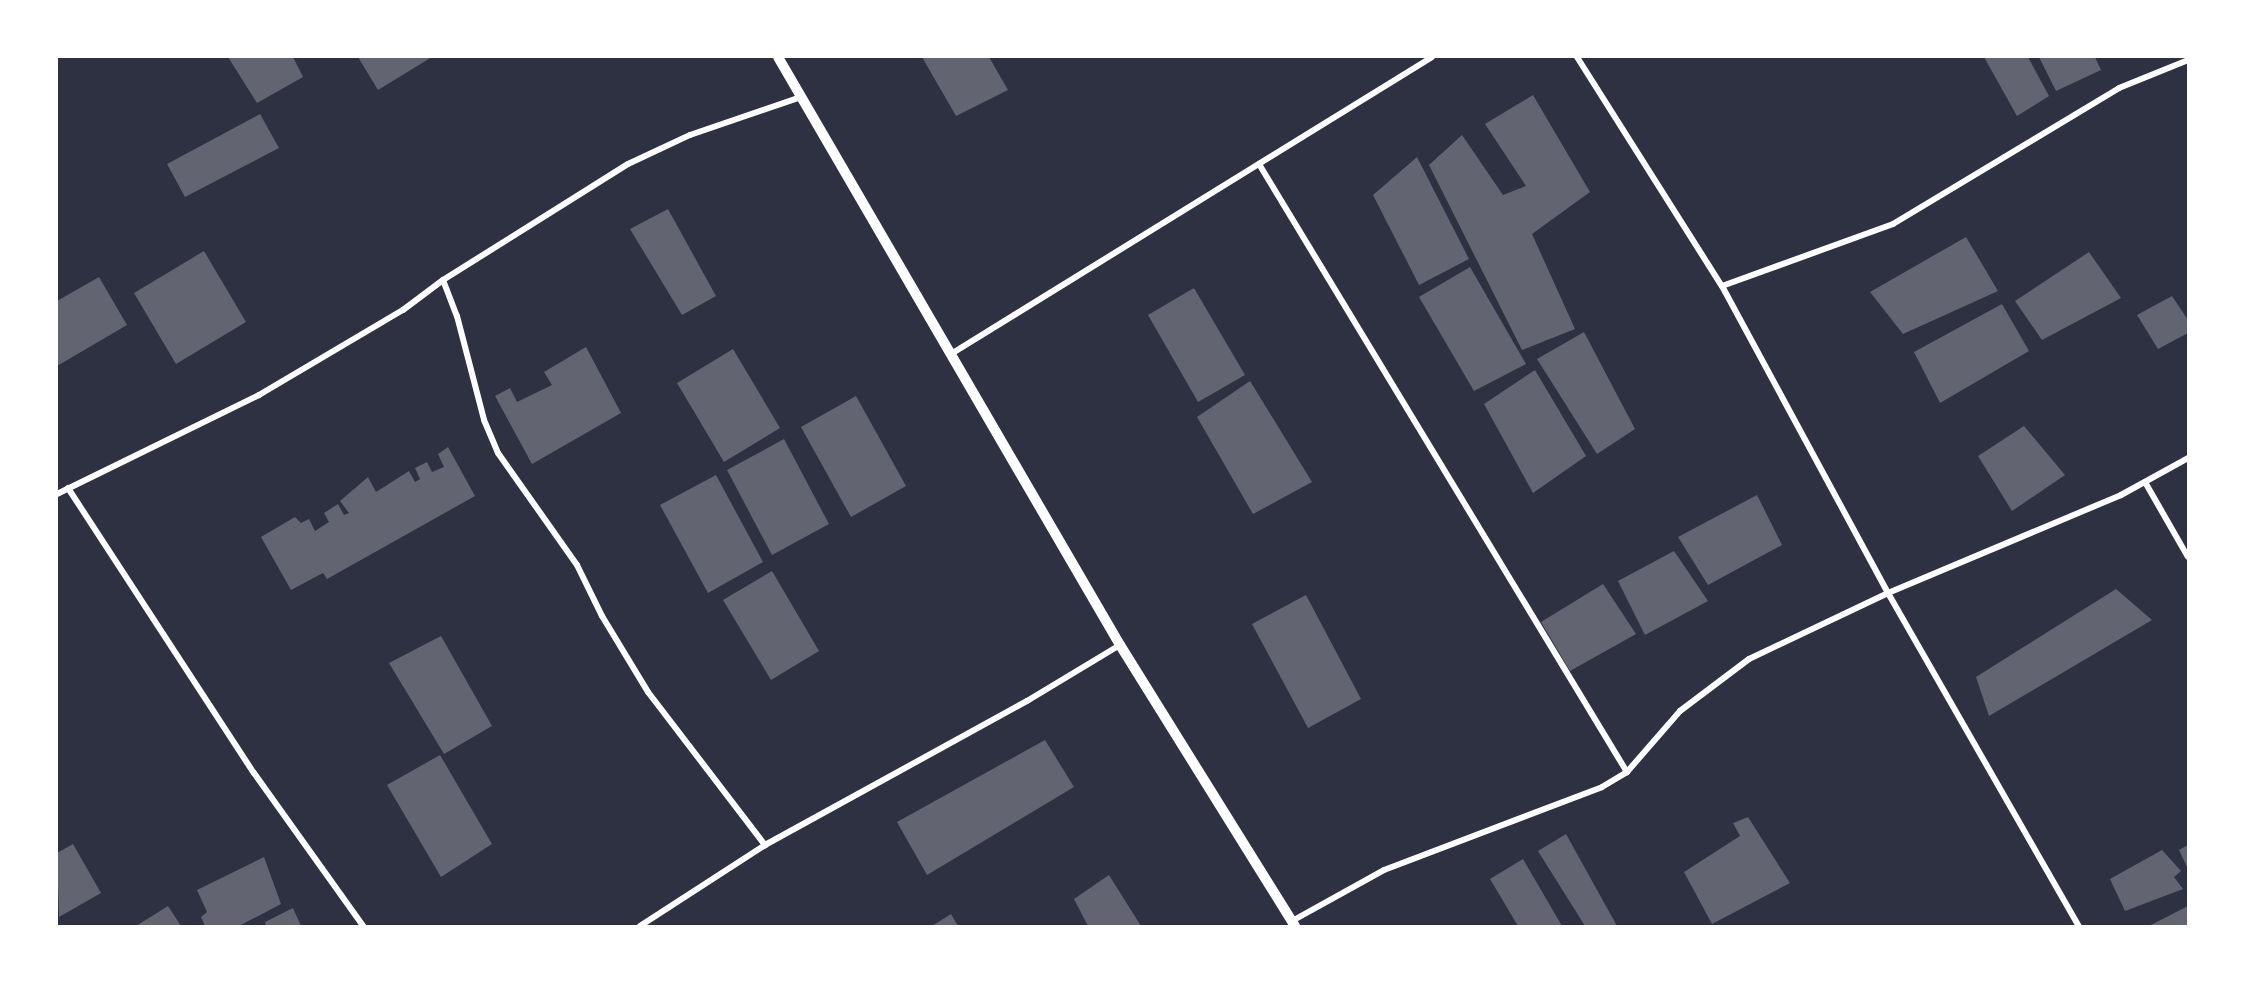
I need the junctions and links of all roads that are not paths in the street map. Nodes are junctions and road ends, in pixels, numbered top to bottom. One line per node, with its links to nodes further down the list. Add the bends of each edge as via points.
1 (778, 57): 5 (street)
2 (1432, 57): 6 (street)
3 (1578, 57): 8 (street)
4 (2188, 60): 8 (street, via 2120,88 1893,224)
5 (801, 97): 7 (street, via 690,135 628,164); 9 (street)
6 (1259, 164): 9 (street); 17 (street)
7 (443, 280): 12 (street, via 403,310 259,395); 18 (street, via 457,316 484,420 498,453 577,566 648,692)
8 (1722, 286): 15 (street)
9 (950, 354): 16 (street)
10 (2188, 458): 11 (street)
11 (2145, 482): 14 (street); 15 (street)
12 (68, 488): 13 (street); 20 (street, via 254,773)
13 (57, 494)
14 (2188, 557)
15 (1888, 593): 17 (street, via 1839,619 1795,635 1715,681 1680,711); 22 (street)
16 (1120, 645): 18 (street, via 1027,701); 19 (street)
17 (1627, 772): 19 (street, via 1602,787 1384,870)
18 (765, 845): 21 (street)
19 (1293, 923)
20 (363, 926)
21 (640, 926)
22 (2079, 926)

